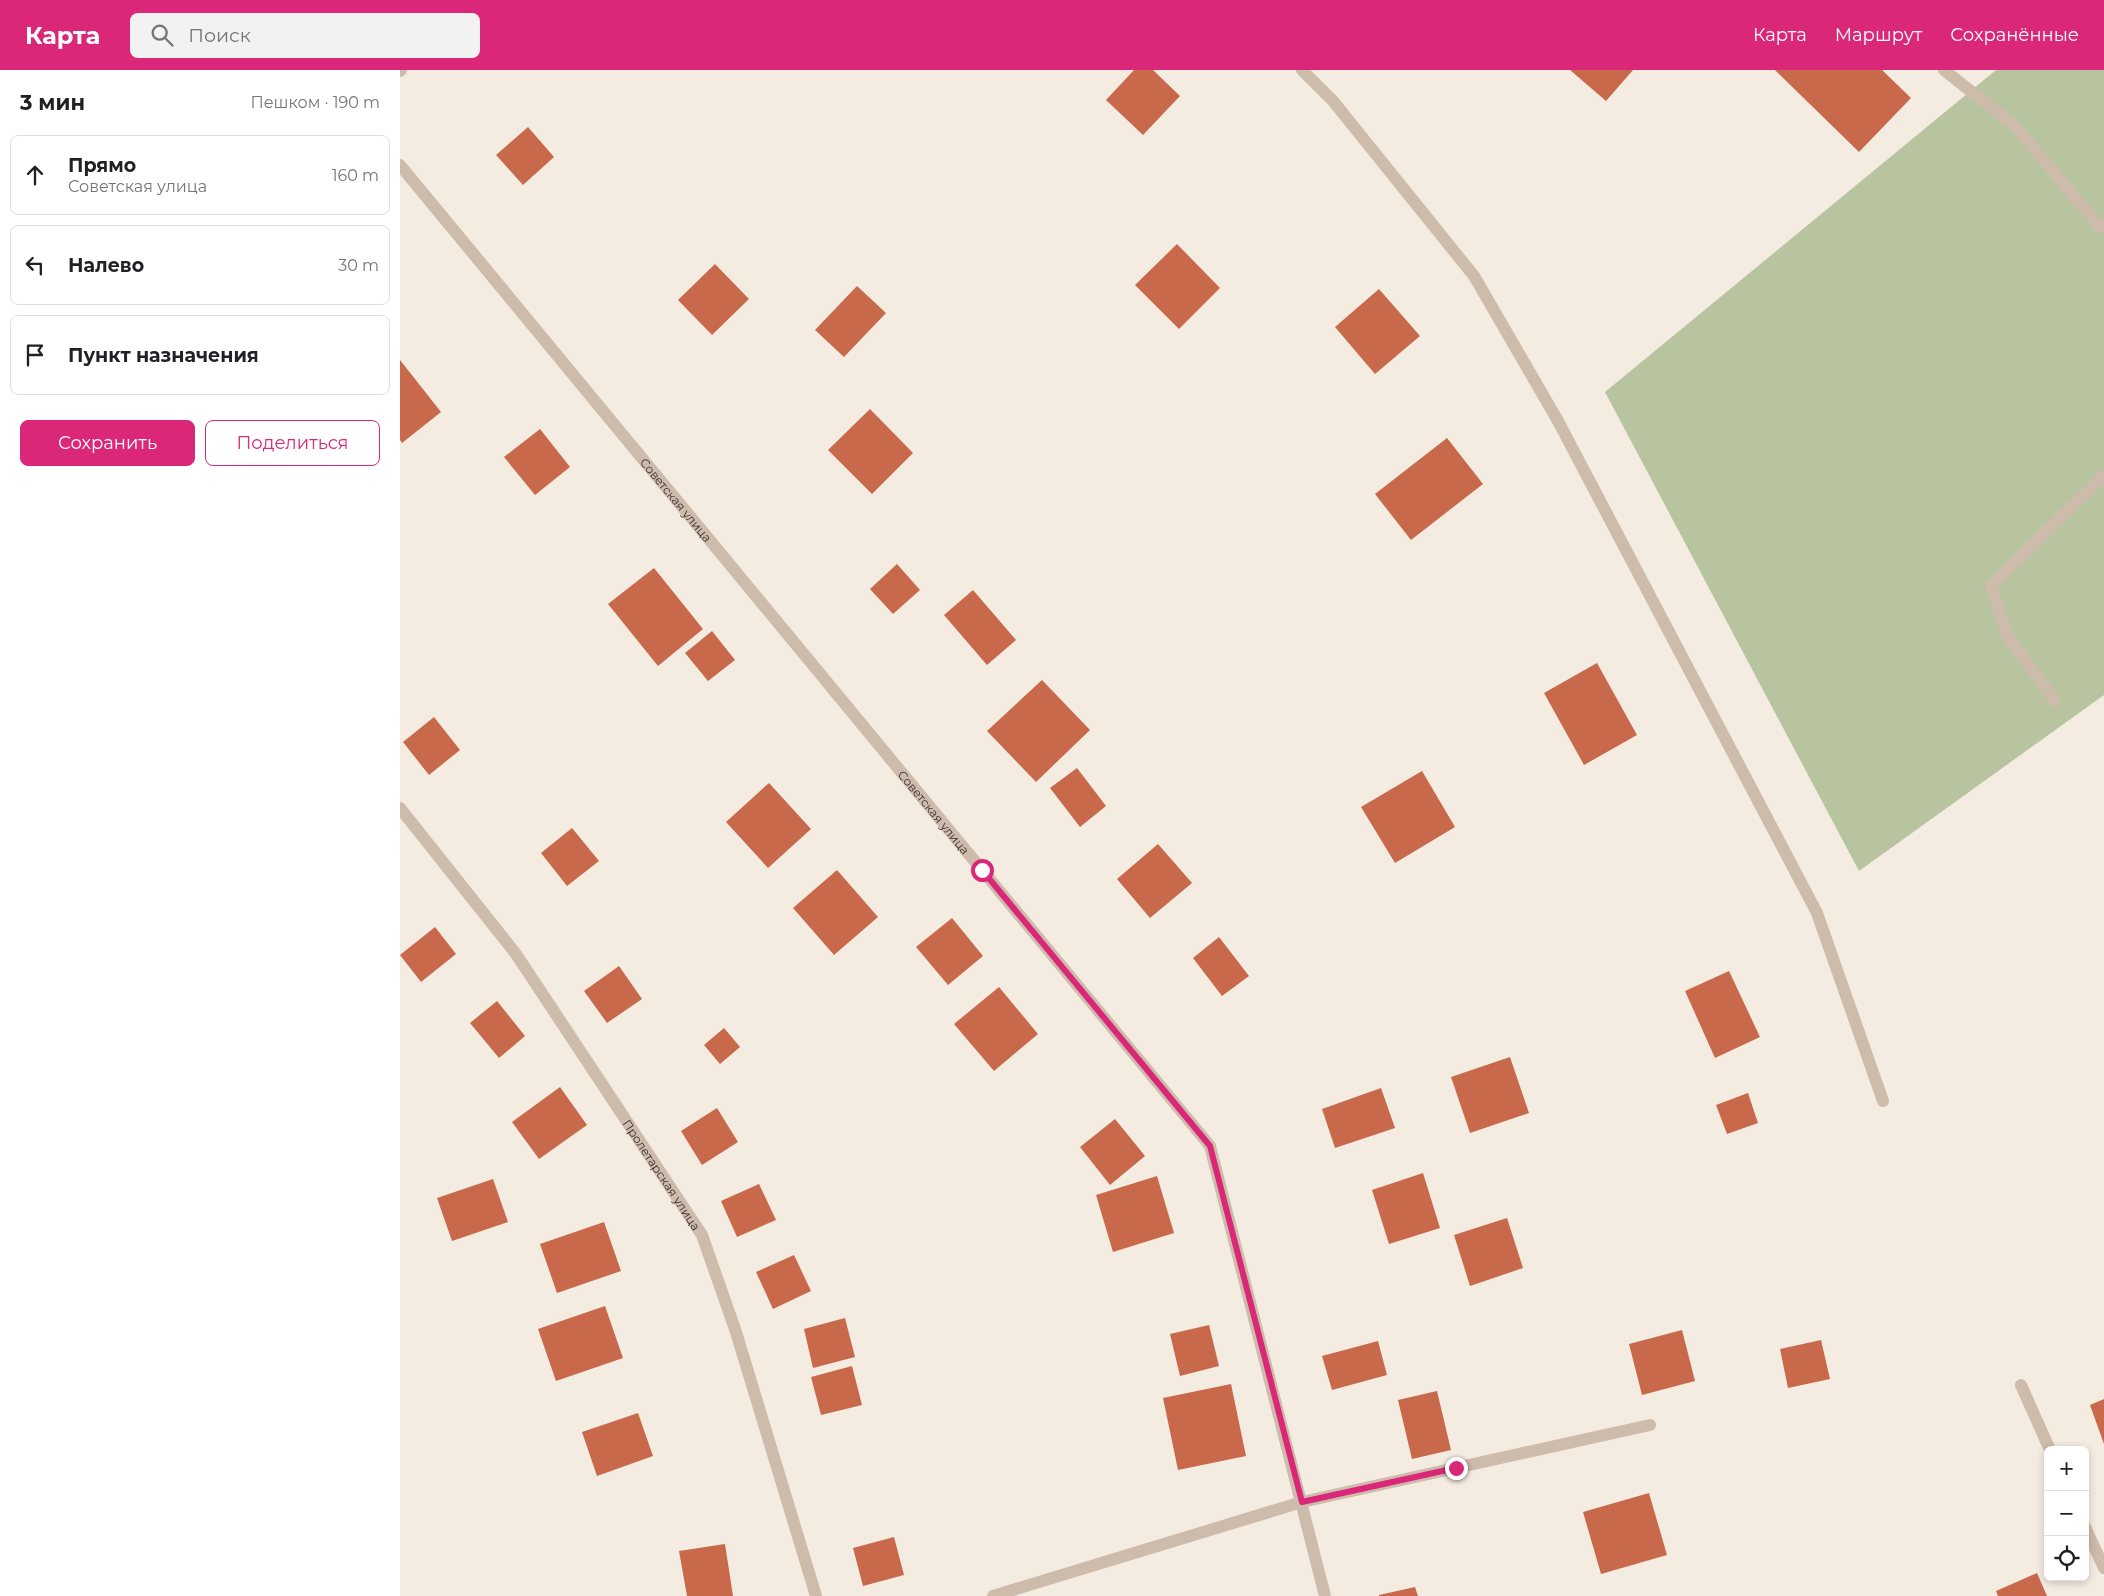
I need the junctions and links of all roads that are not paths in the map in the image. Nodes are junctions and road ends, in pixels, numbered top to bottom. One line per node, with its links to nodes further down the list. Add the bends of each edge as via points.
1 (1302, 70): 8 (street, via 1333,101 1474,276 1558,421 1817,913)
2 (1944, 70): 4 (street, via 2015,126 2100,227)
3 (400, 165): 12 (street, Советская улица, via 1210,1146)
4 (2104, 226)
5 (2104, 476): 6 (street, via 1991,586 2007,636)
6 (2055, 701)
7 (400, 808): 15 (street, Пролетарская улица, via 516,954 702,1236 736,1332)
8 (1883, 1101)
9 (2021, 1385): 11 (street)
10 (1650, 1425): 12 (street)
11 (2048, 1446)
12 (1302, 1502): 16 (street); 17 (street, Советская улица)
13 (2089, 1536): 14 (street)
14 (2104, 1568)
15 (816, 1596)
16 (994, 1596)
17 (1325, 1596)

